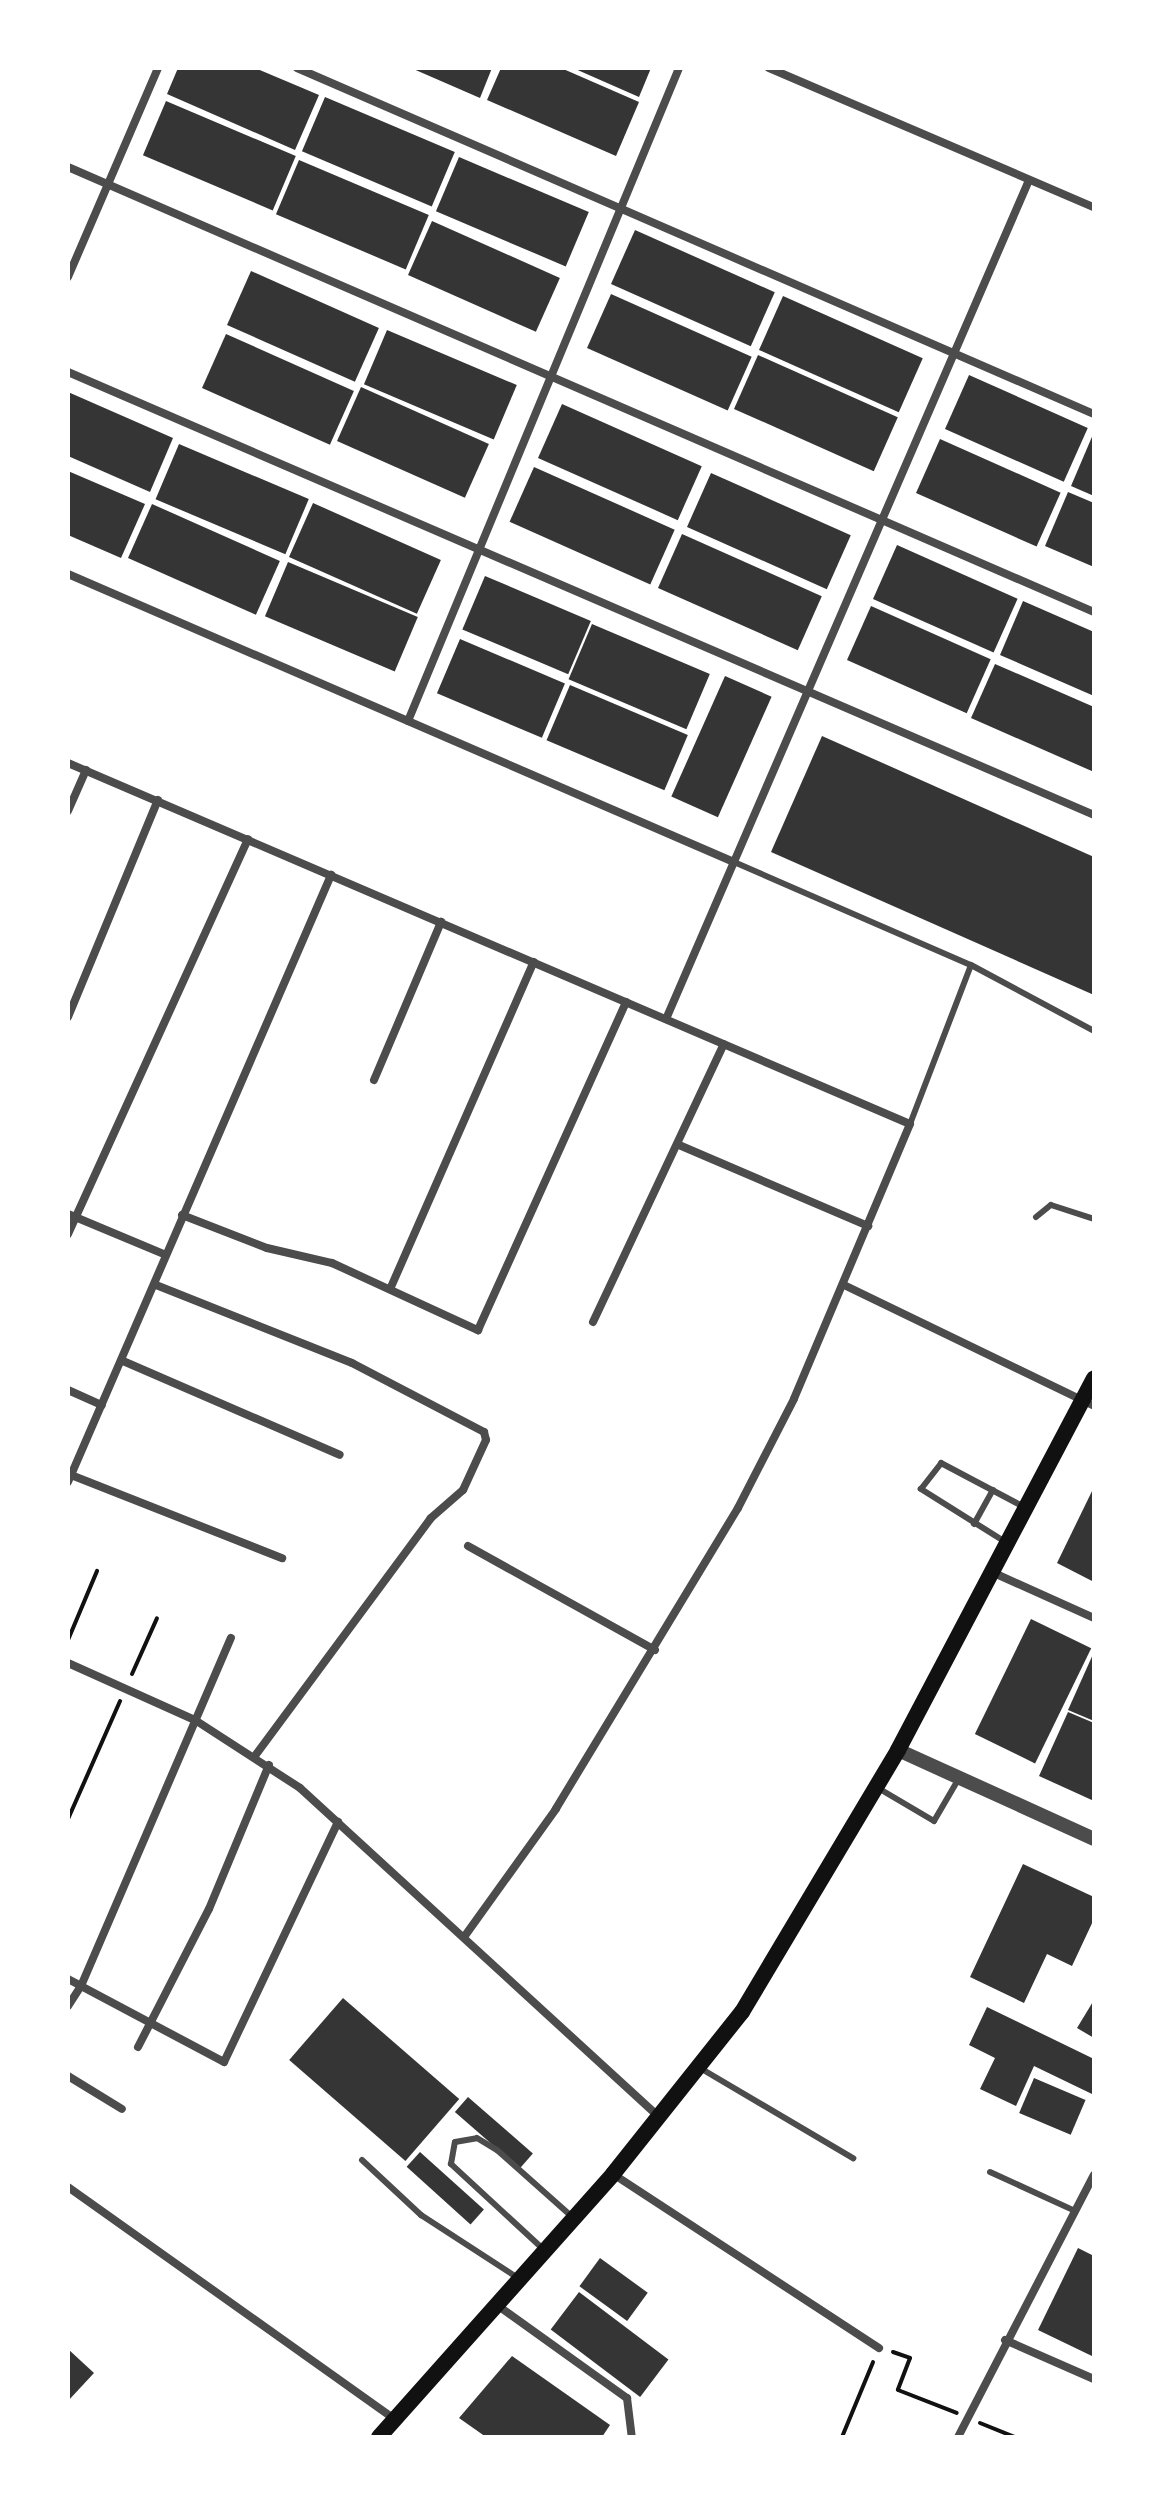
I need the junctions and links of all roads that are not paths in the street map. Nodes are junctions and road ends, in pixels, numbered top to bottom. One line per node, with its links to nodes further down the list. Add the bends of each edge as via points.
1 (158, 68): 7 (street)
2 (297, 68): 9 (street)
3 (679, 68): 9 (street)
4 (769, 68): 6 (street)
5 (68, 167): 7 (street)
6 (1029, 180): 8 (street); 11 (street)
7 (108, 184): 10 (street); 13 (street)
8 (1094, 207)
9 (620, 209): 11 (street); 13 (street)
10 (68, 277)
11 (954, 353): 14 (street); 15 (street)
12 (68, 372): 16 (street)
13 (551, 377): 15 (street); 16 (street)
14 (1094, 414)
15 (882, 520): 18 (street); 19 (street)
16 (479, 550): 19 (street); 20 (street)
17 (68, 574): 20 (street)
18 (1094, 612)
19 (808, 692): 25 (street); 27 (street)
20 (408, 721): 27 (street)
21 (68, 763): 22 (street)
22 (86, 770): 23 (street); 24 (street)
23 (158, 800): 26 (street); 33 (street)
24 (68, 811)
25 (1094, 815)
26 (248, 839): 28 (street); 41 (street)
27 (734, 862): 31 (lane); 34 (street)
28 (331, 875): 29 (street); 40 (street)
29 (441, 922): 30 (street); 37 (street)
30 (534, 962): 32 (street); 49 (street)
31 (971, 965): 35 (lane); 38 (lane)
32 (626, 1002): 34 (street); 49 (street, via 487,1321 467,1330)
33 (68, 1017)
34 (666, 1019): 36 (street)
35 (1094, 1031)
36 (724, 1044): 38 (street); 39 (street)
37 (374, 1080)
38 (910, 1124): 44 (street)
39 (679, 1145): 44 (street); 50 (street)
40 (182, 1215): 46 (street); 49 (street)
41 (72, 1216): 45 (street); 46 (street)
42 (1036, 1217): 43 (lane, via 1051,1205)
43 (1094, 1219)
44 (868, 1226): 48 (street)
45 (68, 1234)
46 (166, 1255): 47 (street)
47 (156, 1285): 51 (street); 71 (street, via 352,1363 484,1432 486,1440 463,1490 431,1518)
48 (844, 1285): 55 (street); 67 (street, via 738,1508)
49 (391, 1287)
50 (593, 1322)
51 (123, 1361): 54 (street); 56 (street)
52 (1094, 1378): 55 (main road)
53 (68, 1390): 54 (street)
54 (102, 1405): 57 (street)
55 (1090, 1406): 59 (main road)
56 (340, 1455)
57 (70, 1478): 63 (street)
58 (993, 1490): 59 (lane); 60 (lane); 60 (lane, via 941,1463 927,1477 921,1493)
59 (1028, 1508): 61 (main road)
60 (974, 1524): 61 (lane)
61 (1009, 1544): 64 (main road)
62 (468, 1546): 67 (street)
63 (282, 1558)
64 (994, 1573): 65 (street); 70 (main road)
65 (1094, 1618)
66 (231, 1638): 69 (street)
67 (655, 1650): 77 (street, via 556,1809)
68 (68, 1663): 69 (street)
69 (195, 1720): 71 (street); 79 (street)
70 (898, 1750): 73 (street); 74 (main road)
71 (255, 1756): 72 (street)
72 (269, 1765): 75 (street); 81 (street, via 209,1909)
73 (958, 1780): 74 (lane, via 934,1821); 76 (street)
74 (876, 1787): 83 (main road, via 742,2012)
75 (338, 1822): 77 (street); 81 (street, via 224,2062)
76 (1094, 1839)
77 (464, 1937): 86 (street)
78 (68, 1979): 79 (street)
79 (81, 1986): 80 (street); 81 (street)
80 (68, 2006)
81 (148, 2026): 82 (street)
82 (138, 2047)
83 (700, 2068): 86 (main road); 87 (lane)
84 (68, 2076): 85 (street)
85 (122, 2109)
86 (660, 2118): 90 (main road)
87 (853, 2158)
88 (362, 2160): 96 (lane, via 421,2215)
89 (990, 2172): 93 (lane)
90 (613, 2174): 94 (main road); 99 (street)
91 (1094, 2175): 93 (street)
92 (68, 2187): 101 (street)
93 (1075, 2211): 98 (street)
94 (574, 2218): 95 (main road); 95 (lane, via 497,2150 477,2138 455,2142 451,2164)
95 (545, 2251): 96 (main road)
96 (519, 2279): 97 (main road)
97 (497, 2305): 101 (main road); 103 (street, via 627,2398)
98 (1005, 2340): 100 (street); 104 (street)
99 (879, 2348)
100 (1094, 2379)
101 (394, 2419): 102 (main road)
102 (379, 2437)
103 (632, 2437)
104 (958, 2437)

